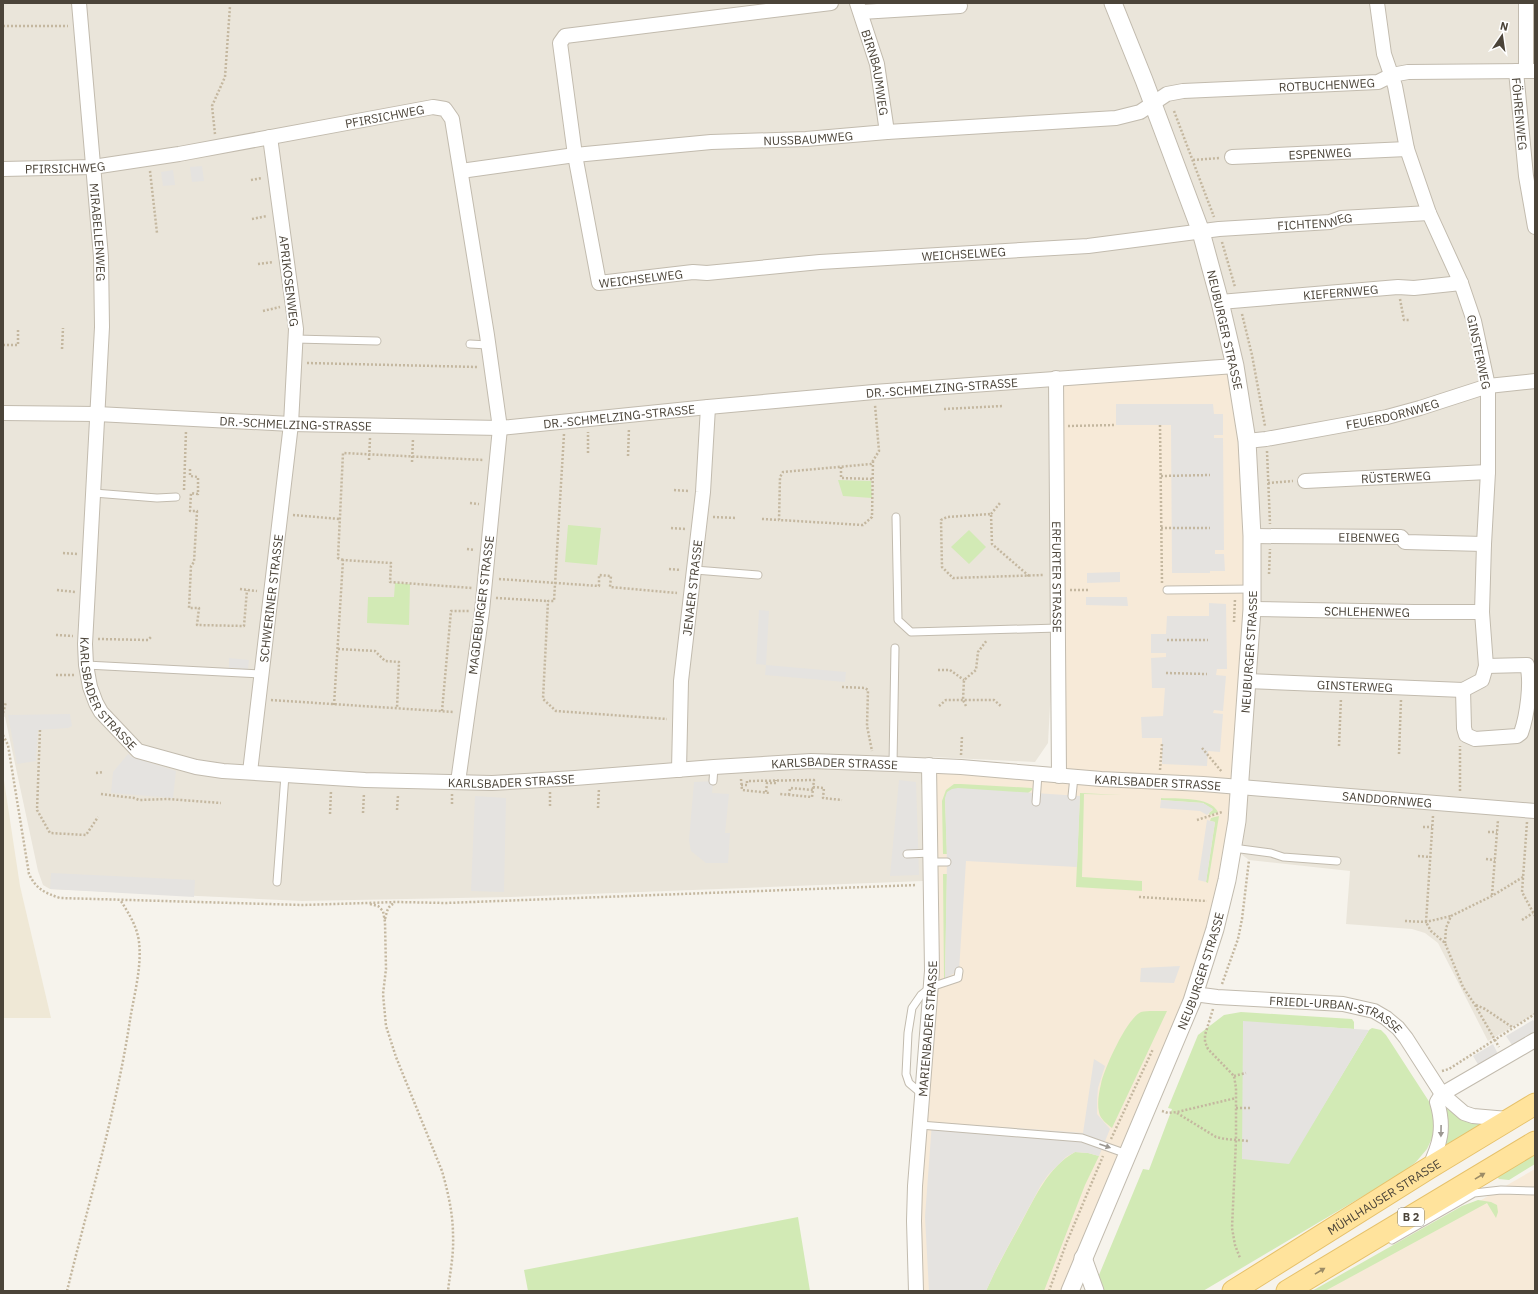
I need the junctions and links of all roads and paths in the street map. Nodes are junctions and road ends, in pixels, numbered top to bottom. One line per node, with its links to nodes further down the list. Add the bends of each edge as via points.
1 (79, 3): 10 (street, MIRABELLENWEG)
2 (831, 3): 18 (street, WEICHSELWEG, via 565,36 560,43)
3 (1113, 3): 13 (street, NEUBURGER STRASSE)
4 (1377, 3): 12 (street, GINSTERWEG, via 1384,54)
5 (1526, 3): 11 (street)
6 (230, 6): 16 (path, via 225,77 212,106)
7 (960, 6): 8 (street, BIRNBAUMWEG)
8 (859, 8): 14 (street, BIRNBAUMWEG, via 877,64)
9 (3, 26): 10 (path)
10 (81, 26): 22 (street, MIRABELLENWEG)
11 (1526, 71): 12 (street, ROTBUCHENWEG, via 1408,72); 26 (street, FÖHRENWEG, via 1526,176)
12 (1392, 75): 13 (street, ROTBUCHENWEG, via 1378,82 1183,92 1167,94); 17 (street, GINSTERWEG)
13 (1152, 102): 14 (street, NUSSBAUMWEG, via 1140,112 1116,118); 27 (street, NEUBURGER STRASSE)
14 (887, 132): 18 (street, NUSSBAUMWEG, via 806,139 711,142)
15 (270, 138): 16 (street, PFIRSICHWEG); 24 (street, PFIRSICHWEG, via 433,107 445,109 452,119); 35 (street, APRIKOSENWEG, via 296,329)
16 (217, 147): 20 (street, PFIRSICHWEG)
17 (1407, 149): 19 (street, ESPENWEG); 25 (street, GINSTERWEG)
18 (575, 156): 24 (street, NUSSBAUMWEG); 27 (street, WEICHSELWEG, via 599,283 693,272 707,273 820,262 1088,246)
19 (1232, 157): 21 (path)
20 (149, 158): 22 (street, PFIRSICHWEG); 28 (path)
21 (1193, 160)
22 (93, 167): 23 (street, PFIRSICHWEG); 52 (street, MIRABELLENWEG, via 101,257 102,327)
23 (3, 169)
24 (461, 171): 39 (street, PFIRSICHWEG)
25 (1429, 213): 27 (street, FICHTENWEG, via 1341,218 1330,222); 29 (street, GINSTERWEG)
26 (1535, 227)
27 (1201, 232): 31 (street, NEUBURGER STRASSE)
28 (156, 233)
29 (1461, 284): 30 (street, KIEFERNWEG); 46 (street, GINSTERWEG, via 1474,321)
30 (1398, 287): 31 (street, KIEFERNWEG); 32 (path, via 1404,320)
31 (1220, 302): 42 (street, NEUBURGER STRASSE)
32 (1409, 320)
33 (63, 328): 40 (path)
34 (18, 329): 38 (path, via 18,345)
35 (295, 339): 36 (lane); 41 (street, APRIKOSENWEG)
36 (377, 341)
37 (470, 344): 39 (lane)
38 (3, 345)
39 (488, 345): 43 (street, PFIRSICHWEG)
40 (62, 349)
41 (294, 363): 43 (path); 57 (street, APRIKOSENWEG)
42 (1235, 366): 44 (street, DR.-SCHMELZING-STRASSE); 64 (street, NEUBURGER STRASSE)
43 (491, 368): 63 (street, PFIRSICHWEG)
44 (1056, 378): 47 (street, DR.-SCHMELZING-STRASSE); 62 (street, ERFURTER STRASSE)
45 (1535, 380): 46 (street, FEUERDORNWEG)
46 (1488, 386): 64 (street, FEUERDORNWEG, via 1387,417); 75 (street, GINSTERWEG)
47 (874, 392): 49 (street, DR.-SCHMELZING-STRASSE); 70 (path, via 879,451)
48 (1003, 406): 50 (path)
49 (708, 407): 53 (street, DR.-SCHMELZING-STRASSE); 86 (street, JENAER STRASSE)
50 (944, 409)
51 (3, 413): 52 (street, DR.-SCHMELZING-STRASSE)
52 (98, 414): 54 (street, DR.-SCHMELZING-STRASSE); 81 (street, KARLSBADER STRASSE)
53 (629, 415): 55 (street, DR.-SCHMELZING-STRASSE); 67 (path)
54 (186, 418): 57 (street, DR.-SCHMELZING-STRASSE); 82 (path, via 184,493)
55 (588, 419): 56 (street, DR.-SCHMELZING-STRASSE); 65 (path)
56 (564, 422): 63 (street, DR.-SCHMELZING-STRASSE); 100 (path)
57 (291, 424): 60 (street, DR.-SCHMELZING-STRASSE); 84 (street, SCHWERINER STRASSE)
58 (1116, 425): 62 (path)
59 (1160, 425): 77 (path)
60 (371, 426): 61 (street, DR.-SCHMELZING-STRASSE); 66 (path)
61 (414, 427): 63 (street, DR.-SCHMELZING-STRASSE); 68 (path)
62 (1056, 427): 109 (street, ERFURTER STRASSE)
63 (500, 428): 71 (street, MAGDEBURGER STRASSE)
64 (1247, 442): 80 (street, NEUBURGER STRASSE)
65 (588, 453)
66 (369, 455): 68 (path); 69 (path); 89 (path, via 343,453)
67 (628, 456)
68 (412, 457): 71 (path); 72 (path)
69 (369, 460)
70 (873, 460): 73 (path, via 871,464); 78 (path)
71 (496, 461): 104 (street, MAGDEBURGER STRASSE)
72 (412, 462)
73 (841, 467): 78 (path, via 841,478); 91 (path, via 783,472 780,477)
74 (190, 469): 102 (path, via 190,476 198,477 198,494 191,493 190,511 197,511 189,608 199,608 197,625 244,626)
75 (1488, 472): 79 (street, RÜSTERWEG); 95 (street, GINSTERWEG)
76 (1210, 475): 77 (path)
77 (1161, 476): 92 (path)
78 (873, 479): 91 (path, via 872,517 863,525)
79 (1305, 480): 80 (path)
80 (1250, 484): 94 (street, NEUBURGER STRASSE)
81 (94, 493): 82 (lane); 112 (street, KARLSBADER STRASSE)
82 (176, 497)
83 (1000, 502): 85 (path)
84 (281, 514): 89 (path); 122 (street, SCHWERINER STRASSE)
85 (991, 514): 85 (path, via 992,544 1029,576 953,578 942,567 941,520 946,517)
86 (700, 516): 88 (path); 97 (street, JENAER STRASSE)
87 (896, 517): 109 (lane, via 898,620 911,632)
88 (737, 518)
89 (340, 519): 96 (path, via 338,558)
90 (762, 519): 91 (path)
91 (779, 520)
92 (1161, 528): 93 (path); 98 (path)
93 (1210, 528)
94 (1252, 536): 95 (street, EIBENWEG, via 1401,537 1405,542); 101 (street, NEUBURGER STRASSE)
95 (1484, 544): 108 (street, GINSTERWEG)
96 (343, 560): 104 (path, via 391,563 390,582); 117 (path)
97 (695, 570): 99 (lane); 105 (street, JENAER STRASSE)
98 (1161, 570)
99 (758, 576)
100 (555, 582): 104 (path); 105 (path, via 599,586 599,575 610,576 610,587); 106 (path, via 554,601)
101 (1244, 589): 103 (lane); 107 (street, NEUBURGER STRASSE); 110 (path, NEUBURGER STRASSE)
102 (247, 590)
103 (1167, 590)
104 (484, 594): 106 (path); 139 (path, via 451,610); 141 (street, MAGDEBURGER STRASSE)
105 (692, 595): 142 (street, JENAER STRASSE, via 681,681)
106 (548, 601): 142 (path, via 543,699 556,710)
107 (1252, 609): 108 (street, SCHLEHENWEG); 126 (street, NEUBURGER STRASSE)
108 (1482, 612): 118 (street, GINSTERWEG)
109 (1058, 628): 161 (street, ERFURTER STRASSE)
110 (1234, 628)
111 (151, 637): 112 (path, via 148,640)
112 (85, 638): 119 (street, KARLSBADER STRASSE)
113 (987, 640): 125 (path, via 978,652 976,670)
114 (1166, 640): 115 (path)
115 (1208, 640)
116 (895, 648): 151 (lane)
117 (338, 649): 134 (path); 138 (path, via 375,651 385,661 399,662)
118 (1486, 666): 130 (street, GINSTERWEG, via 1482,680); 145 (street, via 1527,665 1530,675 1525,724 1522,733 1517,736 1475,739)
119 (87, 670): 122 (lane); 124 (path); 156 (street, KARLSBADER STRASSE, via 90,687 101,712 138,751 196,767)
120 (938, 670): 125 (path, via 950,670)
121 (1166, 673): 123 (path)
122 (262, 674): 131 (street, SCHWERINER STRASSE)
123 (1207, 674)
124 (56, 675)
125 (964, 680): 132 (path)
126 (1247, 681): 127 (street, GINSTERWEG); 169 (street, NEUBURGER STRASSE)
127 (1341, 685): 129 (street, GINSTERWEG); 147 (path)
128 (842, 688): 150 (path, via 868,690 867,726)
129 (1401, 688): 130 (street, GINSTERWEG); 149 (path)
130 (1463, 690): 145 (street)
131 (259, 699): 134 (path); 156 (street, SCHWERINER STRASSE)
132 (963, 700): 135 (path, via 946,700); 136 (path); 137 (path, via 994,700)
133 (6, 702): 140 (path)
134 (334, 705): 138 (path)
135 (939, 706)
136 (966, 706)
137 (1002, 707)
138 (397, 708): 139 (path)
139 (442, 711): 141 (path)
140 (3, 713)
141 (468, 713): 167 (street, MAGDEBURGER STRASSE)
142 (680, 720): 154 (street, JENAER STRASSE)
143 (40, 730): 189 (path, via 37,810 50,833 86,835)
144 (3, 735): 210 (path, via 8,745 29,874 33,882 43,891 60,898)
145 (1466, 735): 181 (path, via 1460,739)
146 (1162, 744): 168 (path)
147 (1339, 746)
148 (1202, 748): 169 (path)
149 (1399, 754)
150 (874, 763): 151 (street, KARLSBADER STRASSE); 153 (street, KARLSBADER STRASSE, via 811,761)
151 (893, 764): 152 (street, KARLSBADER STRASSE)
152 (929, 765): 158 (street, KARLSBADER STRASSE); 198 (street, MARIENBADER STRASSE)
153 (714, 766): 154 (street, KARLSBADER STRASSE); 166 (lane)
154 (679, 770): 160 (street, KARLSBADER STRASSE)
155 (103, 772): 157 (path)
156 (250, 772): 159 (street, KARLSBADER STRASSE)
157 (96, 773)
158 (1038, 774): 161 (street, KARLSBADER STRASSE); 178 (lane)
159 (285, 775): 163 (street, KARLSBADER STRASSE); 205 (lane)
160 (599, 776): 167 (street, KARLSBADER STRASSE, via 517,782); 182 (path)
161 (1059, 776): 162 (street, KARLSBADER STRASSE)
162 (1074, 777): 168 (street, KARLSBADER STRASSE); 176 (lane)
163 (332, 778): 164 (street, KARLSBADER STRASSE); 187 (path)
164 (364, 780): 167 (street, KARLSBADER STRASSE); 186 (path)
165 (776, 780): 170 (path, via 814,780); 171 (path, via 776,783 767,783); 171 (path, via 747,781 747,784 742,784 742,790)
166 (713, 781)
167 (458, 782)
168 (1159, 782): 169 (street, KARLSBADER STRASSE)
169 (1230, 783): 180 (street, SANDDORNWEG); 185 (path); 195 (street, NEUBURGER STRASSE)
170 (813, 789): 175 (path, via 790,788); 175 (path, via 812,797); 177 (path, via 824,788 823,798)
171 (766, 792): 172 (path)
172 (770, 793)
173 (101, 794): 179 (path, via 139,800 168,799)
174 (780, 794): 175 (path)
175 (789, 795)
176 (1072, 796)
177 (842, 800)
178 (1036, 802)
179 (221, 803)
180 (1434, 803): 181 (street, SANDDORNWEG); 192 (path)
181 (1460, 805): 183 (street, SANDDORNWEG)
182 (598, 808)
183 (1498, 808): 184 (street, SANDDORNWEG); 194 (path)
184 (1531, 810): 204 (path)
185 (1223, 812): 188 (path); 190 (path)
186 (363, 813)
187 (330, 814)
188 (1222, 816)
189 (98, 817)
190 (1197, 820)
191 (1423, 827): 192 (path)
192 (1432, 827): 199 (path)
193 (1488, 832): 194 (path)
194 (1497, 832): 201 (path)
195 (1233, 848): 202 (lane, via 1283,857); 224 (street, NEUBURGER STRASSE, via 1215,929)
196 (907, 854): 198 (lane)
197 (1418, 856): 199 (path)
198 (931, 857): 203 (lane); 206 (street, MARIENBADER STRASSE)
199 (1430, 857): 220 (path)
200 (1486, 859): 201 (path)
201 (1495, 860): 208 (path)
202 (1337, 861)
203 (947, 862)
204 (1523, 877): 208 (path); 215 (path, via 1522,892)
205 (277, 882)
206 (931, 884): 212 (path, via 446,903); 223 (street, MARIENBADER STRASSE)
207 (1209, 896): 211 (path, NEUBURGER STRASSE)
208 (1492, 896): 216 (path)
209 (1139, 897): 211 (path)
210 (120, 900): 213 (path, via 303,906); 256 (path, via 137,931 139,965 123,1063)
211 (1208, 901): 214 (path, NEUBURGER STRASSE)
212 (396, 902): 213 (path); 219 (path, via 387,910)
213 (368, 903): 219 (path, via 378,906 383,911)
214 (1206, 908)
215 (1534, 914): 217 (path)
216 (1451, 916): 220 (path); 221 (path, via 1446,928)
217 (1522, 920)
218 (1405, 921): 220 (path)
219 (385, 922): 257 (path, via 386,969 383,994 386,1026 446,1187 453,1236)
220 (1426, 922): 221 (path, via 1430,931)
221 (1445, 943): 226 (path, via 1463,987)
222 (959, 971): 223 (lane, via 958,978)
223 (931, 987): 243 (street, MARIENBADER STRASSE)
224 (1194, 994): 225 (street, FRIEDL-URBAN-STRASSE); 248 (street, NEUBURGER STRASSE)
225 (1217, 997): 234 (path, via 1205,1034 1205,1042 1208,1049); 235 (street, FRIEDL-URBAN-STRASSE, via 1343,1004 1374,1011 1386,1018 1406,1038)
226 (1475, 1005): 228 (path); 229 (path)
227 (1535, 1014): 228 (path)
228 (1512, 1027): 229 (path)
229 (1494, 1039): 232 (path)
230 (1535, 1040): 235 (street)
231 (1154, 1049): 247 (path)
232 (1449, 1068)
233 (1246, 1073): 234 (path)
234 (1234, 1076): 236 (path)
235 (1442, 1094): 242 (street, FRIEDL-URBAN-STRASSE, via 1464,1113); 249 (street, one-way to 249, via 1437,1102 1442,1129)
236 (1236, 1098): 238 (path); 240 (path)
237 (1535, 1104): 242 (main road, MÜHLHAUSER STRASSE / B 2)
238 (1236, 1108): 239 (path); 244 (path)
239 (1251, 1108)
240 (1177, 1112): 241 (path); 244 (path, via 1216,1137)
241 (1168, 1113)
242 (1508, 1119): 249 (main road, MÜHLHAUSER STRASSE / B 2)
243 (920, 1125): 247 (lane, one-way to 247, via 1082,1138); 258 (street, MARIENBADER STRASSE, via 914,1221)
244 (1236, 1140): 245 (path); 255 (path, via 1232,1228)
245 (1249, 1140)
246 (1535, 1142): 253 (main road, B 2, one-way to 246)
247 (1107, 1146): 248 (lane); 259 (path)
248 (1127, 1154): 254 (street, NEUBURGER STRASSE)
249 (1429, 1168): 262 (main road, MÜHLHAUSER STRASSE / B 2)
250 (1535, 1191): 251 (lane, via 1501,1190 1474,1193)
251 (1386, 1244)
252 (1372, 1249): 253 (lane)
253 (1350, 1253): 263 (main road, B 2, one-way to 253)
254 (1083, 1258): 260 (street, NEUBURGER STRASSE); 261 (street)
255 (1240, 1258)
256 (67, 1291)
257 (448, 1291)
258 (916, 1291)
259 (1049, 1291)
260 (1070, 1291)
261 (1095, 1291)
262 (1233, 1291)
263 (1287, 1291)

